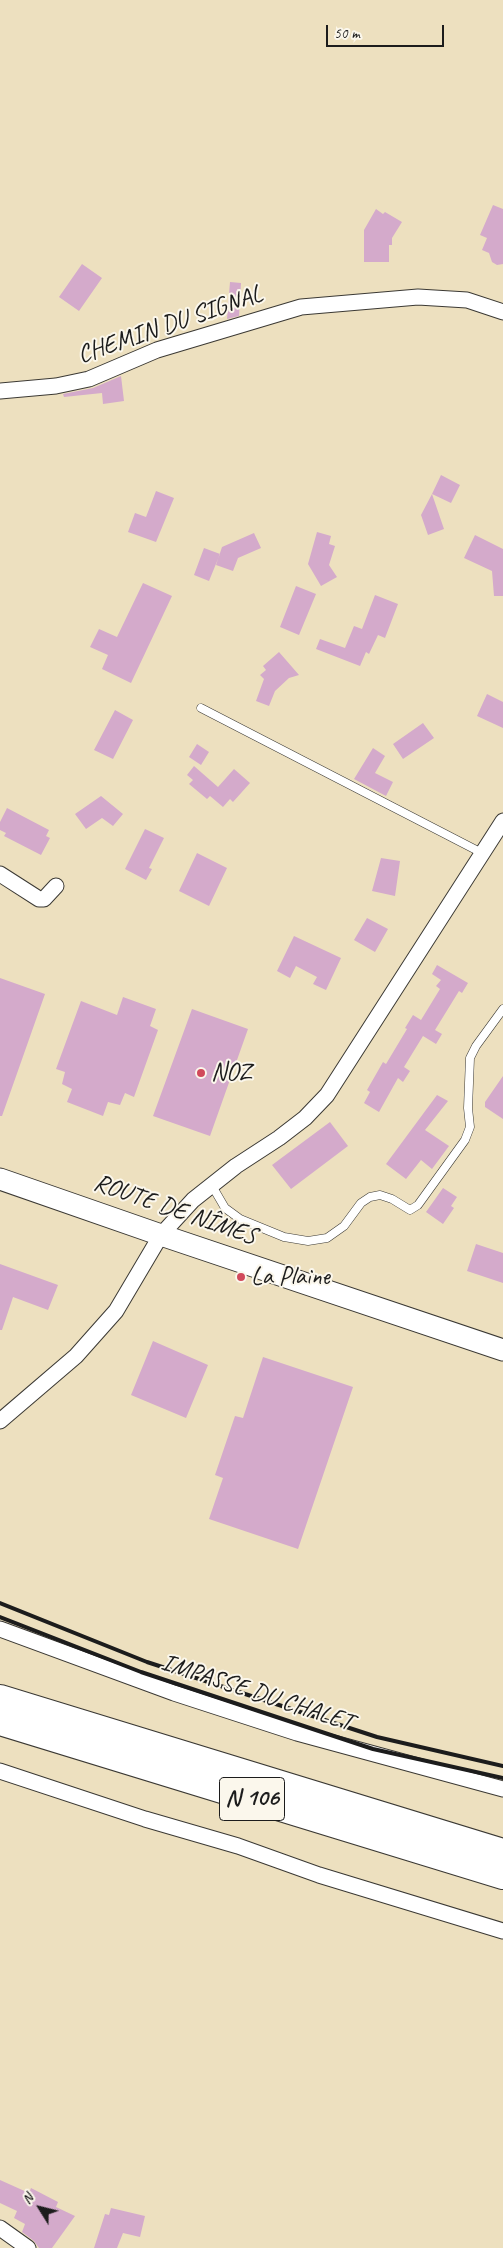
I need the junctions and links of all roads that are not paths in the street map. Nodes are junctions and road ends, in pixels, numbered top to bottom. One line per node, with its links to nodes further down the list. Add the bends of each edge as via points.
1 (503, 312): 2 (street, CHEMIN DU SIGNAL, via 467,300 418,297 300,307 157,350 89,379 56,386)
2 (0, 391)
3 (201, 708): 5 (lane)
4 (503, 821): 5 (street)
5 (482, 853): 10 (street, via 327,1095 279,1138)
6 (0, 874): 7 (street, via 39,899 44,899)
7 (56, 886)
8 (503, 1009): 10 (lane, via 470,1058 470,1127 466,1140 418,1205 410,1210 380,1195 370,1197 339,1230 327,1238 308,1241 284,1237 240,1219 225,1208)
9 (0, 1179): 11 (main road, ROUTE DE NÎMES)
10 (211, 1184): 11 (street)
11 (161, 1235): 12 (main road, ROUTE DE NÎMES); 13 (street, via 116,1311 76,1356)
12 (503, 1350)
13 (0, 1422)
14 (0, 1629): 18 (street, IMPASSE DU CHALET, via 174,1693 297,1733)
15 (0, 1698): 19 (highway, N 106)
16 (0, 1722): 20 (highway, N 106)
17 (0, 1770): 21 (street, via 319,1875)
18 (503, 1789)
19 (503, 1852)
20 (503, 1876)
21 (503, 1931)
22 (0, 2228): 23 (street)
23 (28, 2248)

